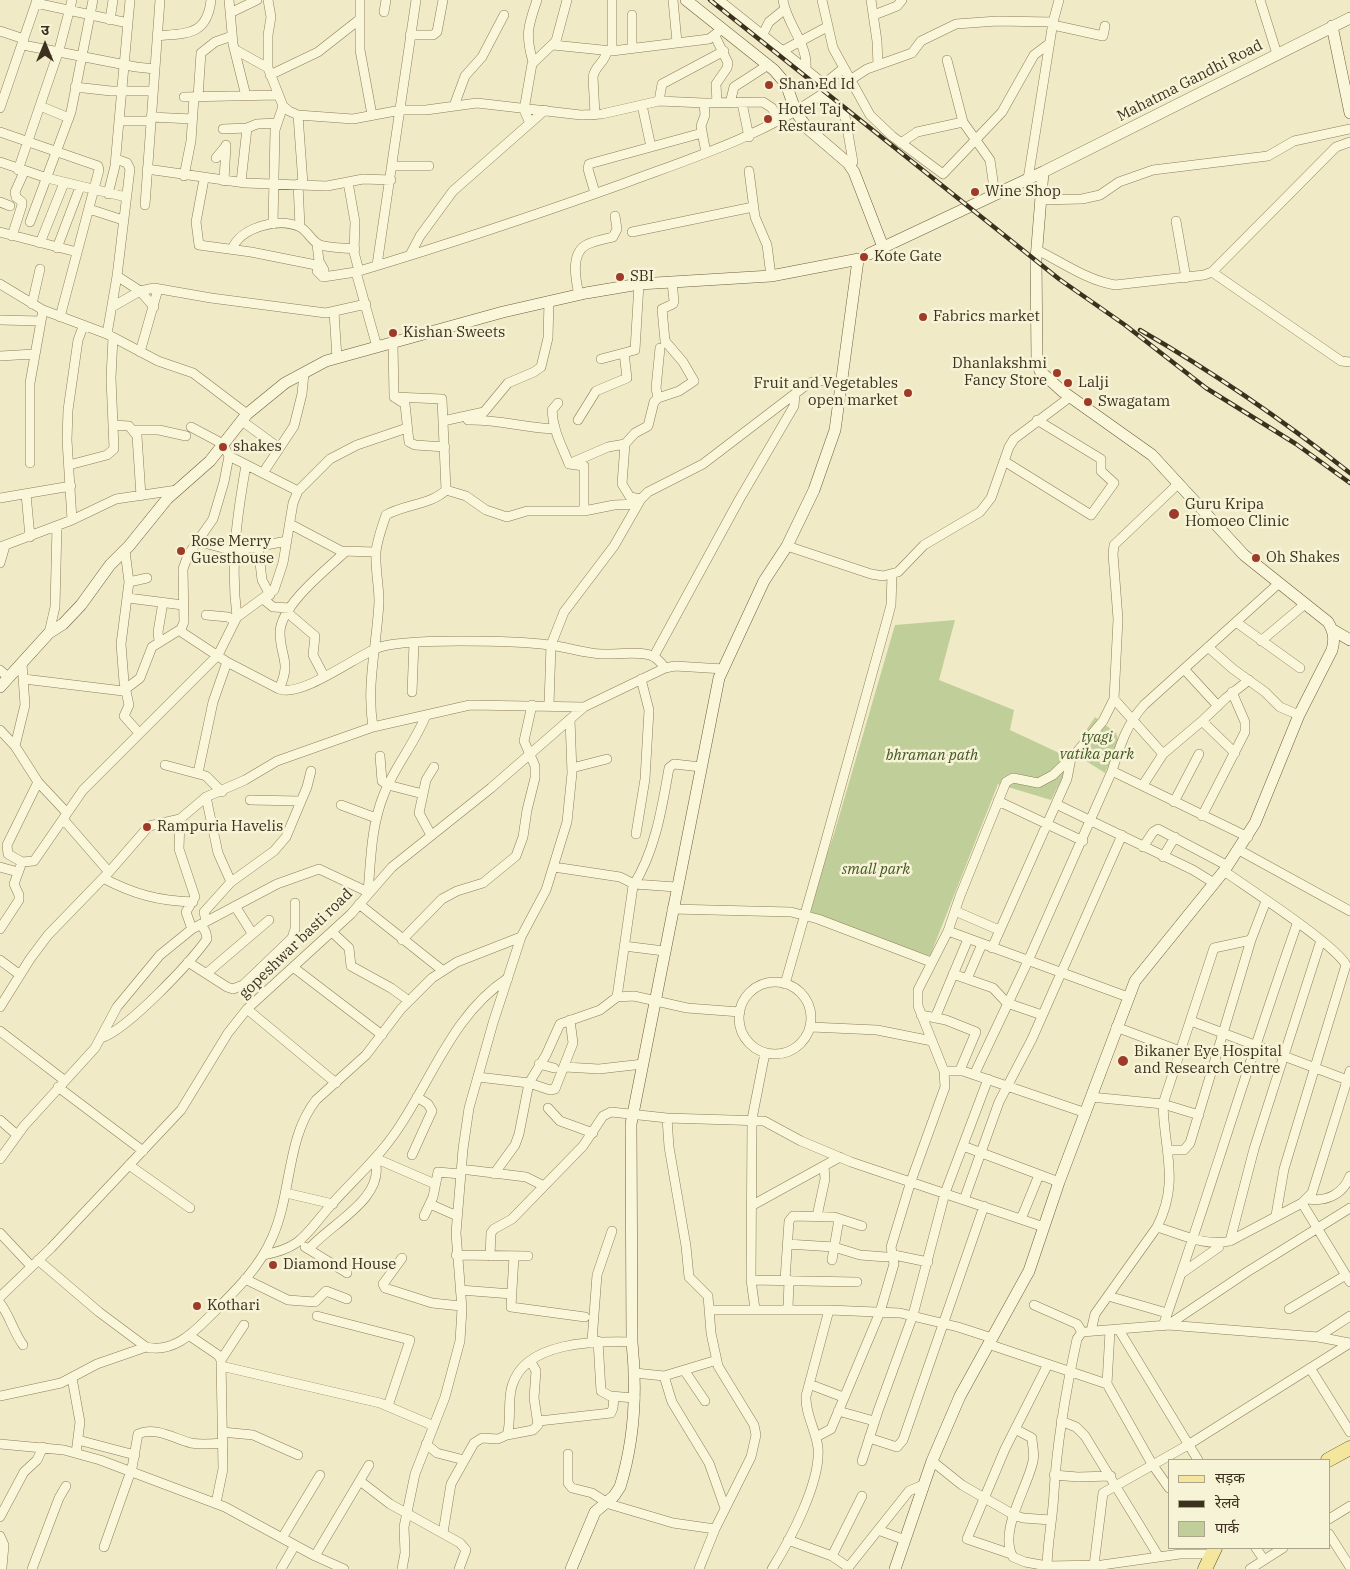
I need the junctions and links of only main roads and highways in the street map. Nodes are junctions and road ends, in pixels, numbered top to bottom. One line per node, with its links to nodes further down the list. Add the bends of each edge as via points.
1 (1350, 1448): 2 (main road)
2 (1330, 1459)
3 (1213, 1550): 4 (main road)
4 (1205, 1569)

